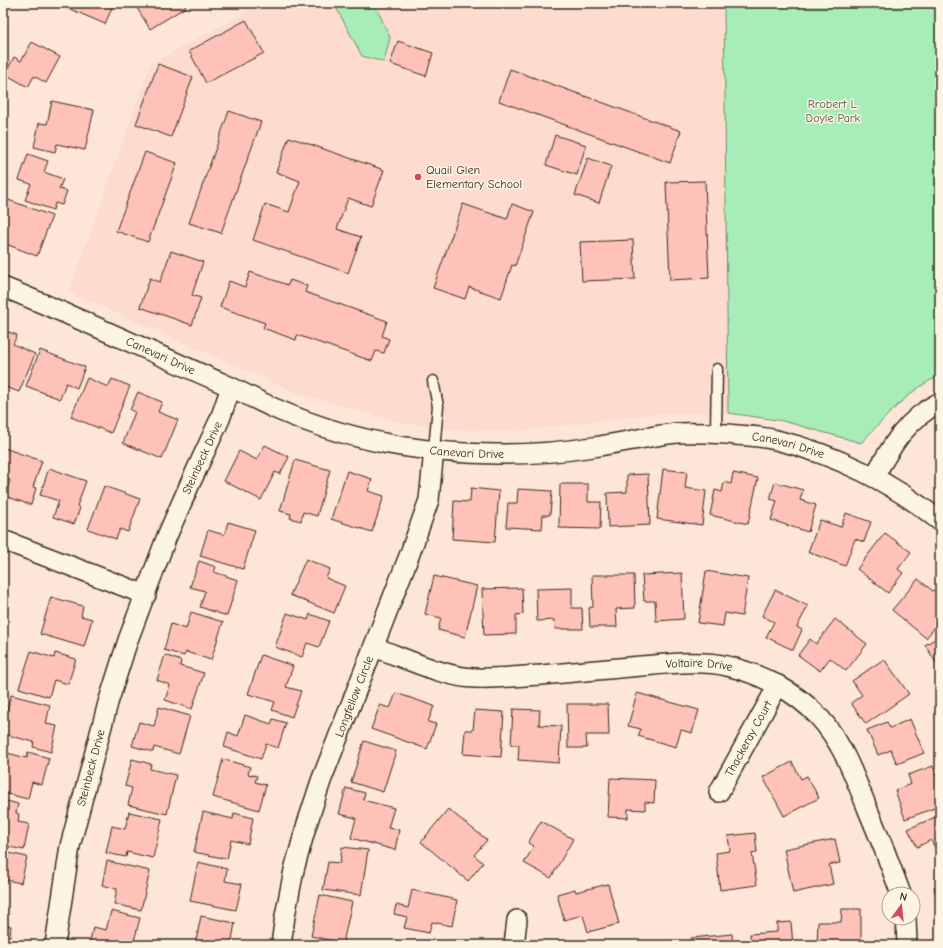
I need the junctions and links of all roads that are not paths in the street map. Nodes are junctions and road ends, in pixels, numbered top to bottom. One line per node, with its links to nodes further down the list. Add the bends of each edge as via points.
1 (3, 288): 4 (street, Canevari Drive)
2 (717, 369): 6 (lane)
3 (433, 381): 7 (lane, via 438,406)
4 (231, 387): 7 (street, Canevari Drive, via 277,410 336,430 400,446); 11 (street, Steinbeck Drive, via 220,419 167,536)
5 (940, 402): 8 (street, via 911,422 898,437)
6 (716, 433): 7 (street, Canevari Drive, via 679,433 552,452 505,454); 8 (street, Canevari Drive, via 774,440 807,448)
7 (434, 450): 12 (street, Longfellow Circle, via 429,500)
8 (874, 477): 9 (street, Canevari Drive)
9 (940, 521)
10 (3, 540): 11 (street)
11 (146, 595): 18 (street, Steinbeck Drive, via 128,640 96,745 70,846)
12 (374, 647): 13 (street, Voltaire Drive, via 445,673 473,678 695,664 726,666 755,674); 19 (street, Longfellow Circle, via 321,781 306,827 294,870)
13 (778, 685): 14 (street, Thackeray Court); 15 (street, Voltaire Drive, via 819,717 835,738 849,762)
14 (719, 792)
15 (898, 886)
16 (517, 920): 20 (street)
17 (906, 926): 21 (street)
18 (55, 945)
19 (281, 945)
20 (514, 945)
21 (907, 945)

